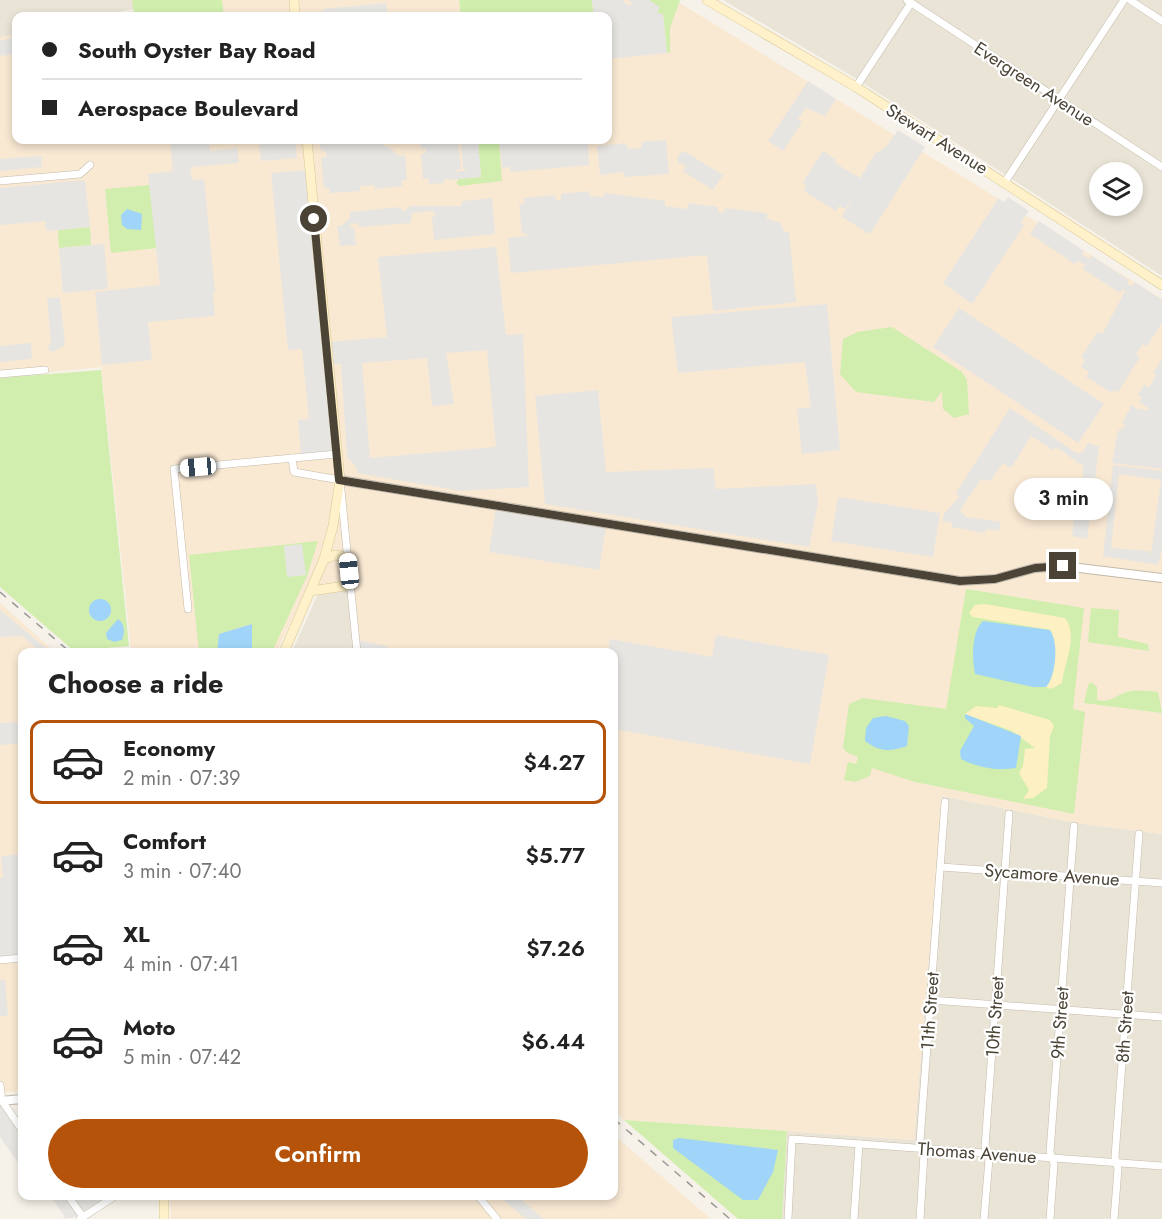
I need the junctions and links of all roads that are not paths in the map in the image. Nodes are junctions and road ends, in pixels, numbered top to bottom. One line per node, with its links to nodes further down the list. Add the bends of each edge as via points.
1 (707, 0): 6 (main road, Stewart Avenue)
2 (1124, 0): 7 (street)
3 (1130, 0): 5 (street)
4 (909, 1): 6 (street); 7 (street, Evergreen Avenue)
5 (1162, 21)
6 (856, 87): 12 (main road, Stewart Avenue)
7 (1059, 100): 10 (street, Evergreen Avenue); 12 (street)
8 (307, 144): 16 (main road)
9 (90, 165): 11 (street, via 80,174)
10 (1162, 167)
11 (0, 181)
12 (1005, 182): 13 (main road, Stewart Avenue)
13 (1162, 285)
14 (45, 370): 15 (street)
15 (0, 374)
16 (337, 454): 17 (street); 18 (main road)
17 (292, 459): 18 (street, via 294,472); 24 (street, via 174,469)
18 (339, 480): 19 (street); 20 (main road); 21 (street, via 960,581 995,579 1035,568 1063,566)
19 (348, 557): 20 (main road, via 335,555); 22 (street)
20 (324, 559): 23 (main road)
21 (1162, 578)
22 (351, 585): 23 (main road); 26 (street)
23 (311, 591): 25 (main road)
24 (188, 609)
25 (286, 648)
26 (357, 648)
27 (945, 802): 31 (street, 11th Street)
28 (1009, 814): 32 (street, 10th Street)
29 (1074, 826): 33 (street, 9th Street)
30 (1139, 834): 34 (street, 8th Street)
31 (941, 867): 32 (street, Sycamore Avenue); 38 (street, 11th Street)
32 (1005, 872): 33 (street, Sycamore Avenue); 39 (street, 10th Street)
33 (1070, 876): 34 (street, Sycamore Avenue); 40 (street, 9th Street)
34 (1135, 881): 35 (street, Sycamore Avenue); 41 (street, 8th Street)
35 (1162, 883)
36 (18, 958): 37 (street)
37 (0, 960)
38 (931, 1000): 39 (street); 48 (street, 11th Street, via 920,1141)
39 (995, 1005): 40 (street); 49 (street, 10th Street)
40 (1061, 1009): 41 (street); 50 (street, 9th Street)
41 (1126, 1014): 42 (street); 51 (street, 8th Street)
42 (1162, 1017)
43 (0, 1085): 45 (street)
44 (18, 1099): 45 (street)
45 (1, 1101): 46 (street)
46 (18, 1124)
47 (859, 1144): 48 (street, Thomas Avenue); 60 (street, Thomas Avenue, via 792,1139); 61 (street)
48 (923, 1149): 49 (street, Thomas Avenue); 62 (street, 11th Street)
49 (987, 1154): 50 (street, Thomas Avenue); 63 (street, 10th Street)
50 (1052, 1158): 51 (street, Thomas Avenue); 64 (street, 9th Street)
51 (1117, 1163): 52 (street, Thomas Avenue); 65 (street, 8th Street)
52 (1162, 1166)
53 (71, 1200): 57 (street)
54 (109, 1200): 57 (street)
55 (164, 1200): 58 (main road)
56 (481, 1200): 59 (street)
57 (82, 1218)
58 (164, 1219)
59 (497, 1219)
60 (788, 1219)
61 (854, 1219)
62 (920, 1219)
63 (984, 1219)
64 (1050, 1219)
65 (1114, 1219)

